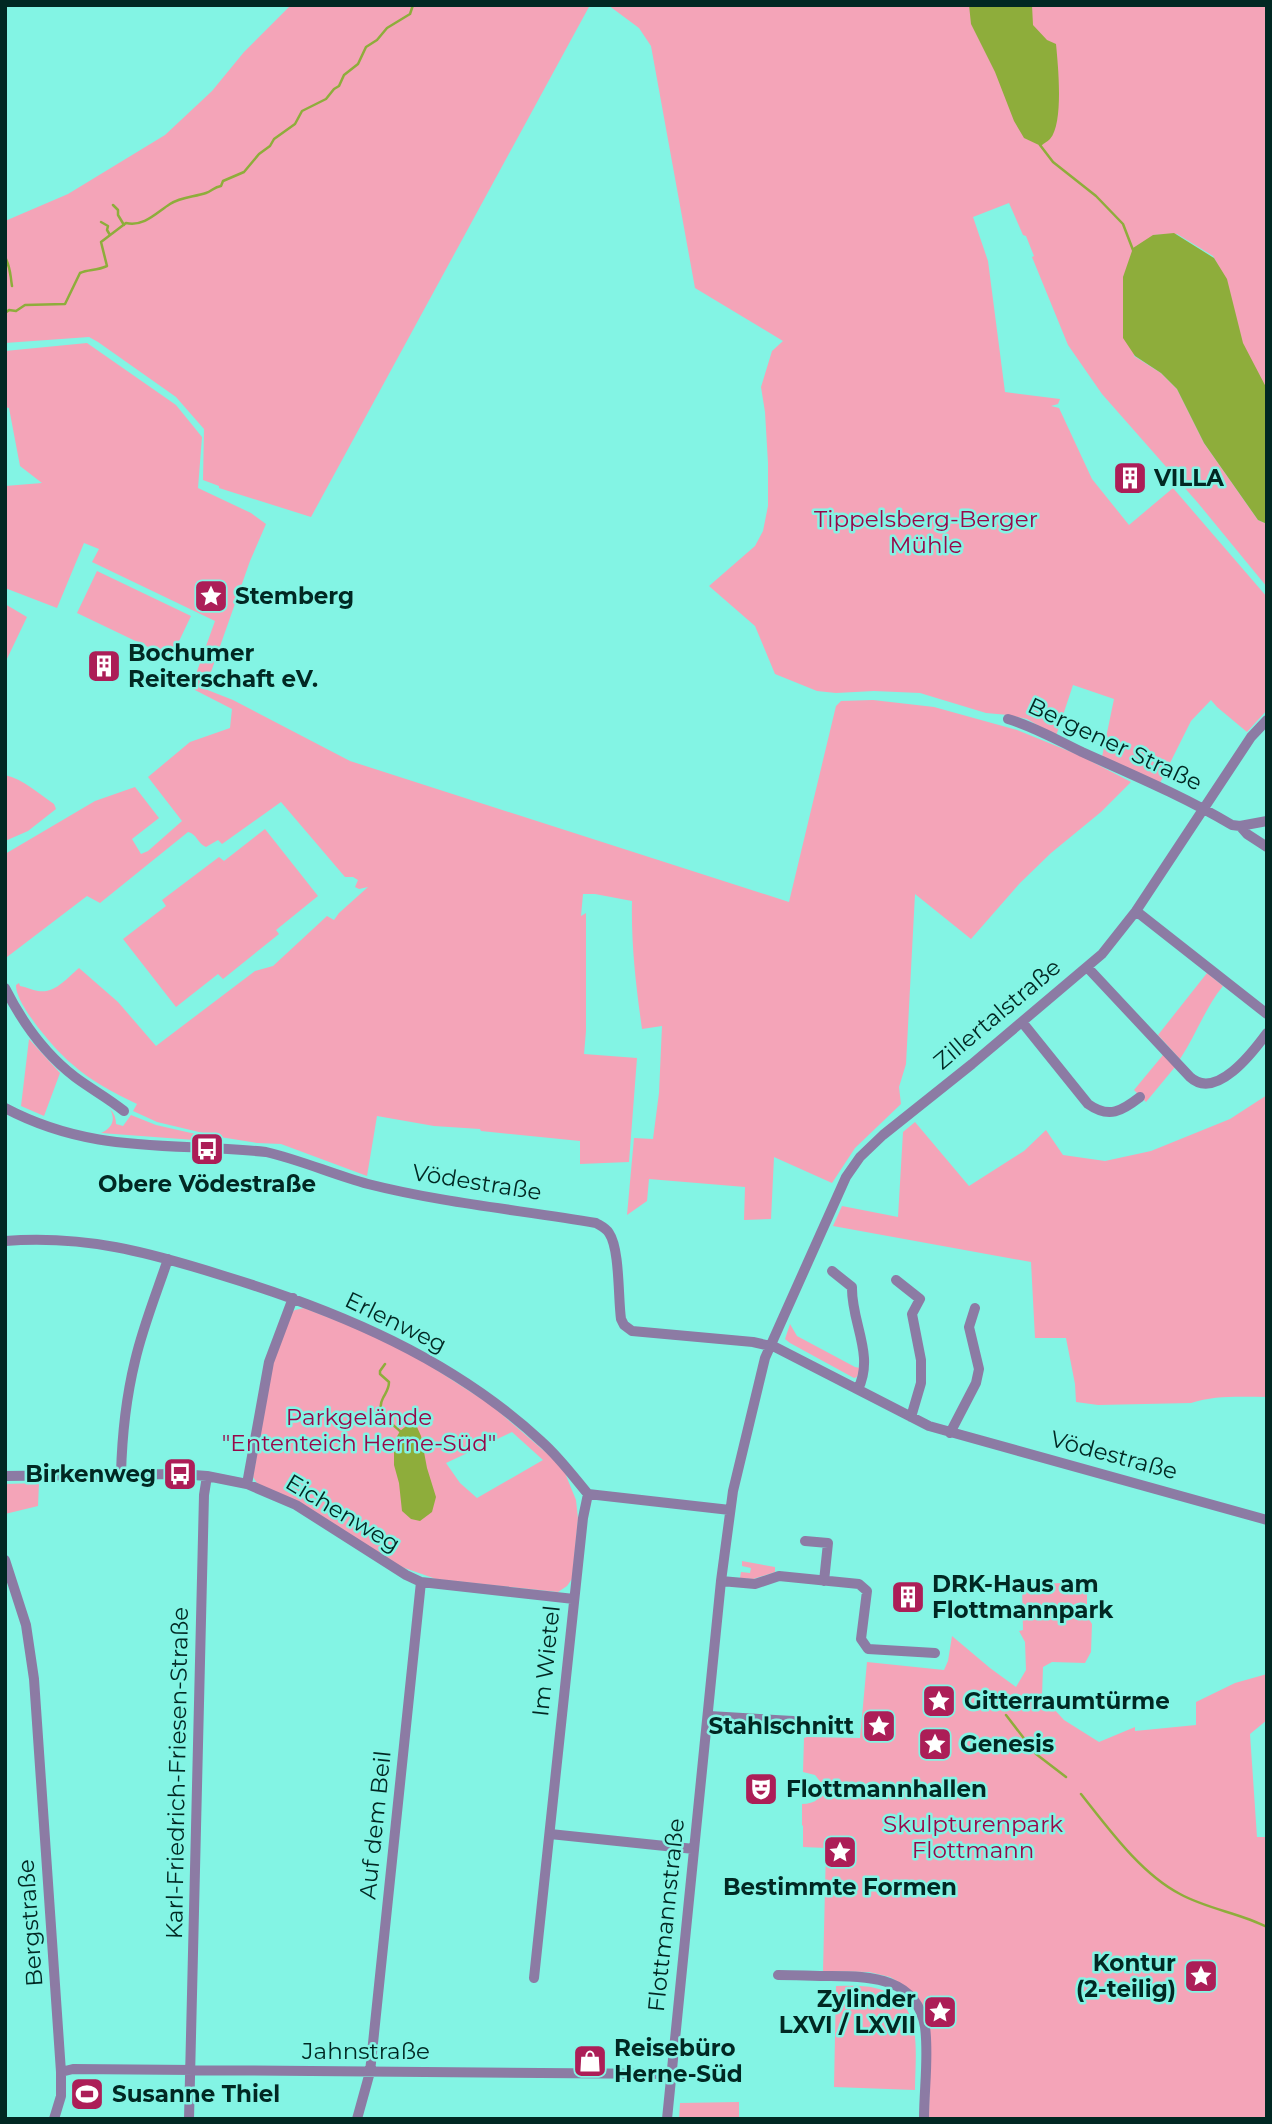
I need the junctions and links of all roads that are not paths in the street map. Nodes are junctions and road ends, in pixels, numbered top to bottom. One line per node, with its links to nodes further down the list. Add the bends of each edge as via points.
1 (1008, 719): 3 (street, Bergener Straße, via 1032,726)
2 (1267, 720): 3 (street, Zillertalstraße)
3 (1204, 808): 5 (street, Bergener Straße); 7 (street, Zillertalstraße)
4 (1267, 821): 5 (street)
5 (1240, 826): 6 (street, Bergener Straße)
6 (1267, 847)
7 (1136, 911): 8 (street, Zillertalstraße); 10 (street)
8 (1087, 967): 11 (street, Zillertalstraße); 12 (street, via 1199,1084 1225,1076 1249,1058)
9 (5, 988): 15 (street, via 27,1027 57,1062)
10 (1267, 1014)
11 (1022, 1022): 13 (street, via 1095,1109 1118,1111); 22 (street, Zillertalstraße, via 903,1118 853,1167)
12 (1267, 1033)
13 (1140, 1097)
14 (5, 1108): 22 (street, Vödestraße, via 89,1139 266,1152 410,1194 596,1223 608,1231 614,1244 621,1315 628,1329)
15 (124, 1111)
16 (5, 1241): 17 (street, Erlenweg, via 99,1243)
17 (169, 1259): 20 (street, Erlenweg); 26 (street, via 129,1386)
18 (832, 1271): 23 (street, via 852,1287 864,1360)
19 (896, 1280): 24 (street, via 920,1299 912,1314 921,1383)
20 (293, 1298): 29 (street, via 269,1362); 30 (street, Erlenweg, via 387,1338 459,1378 543,1442)
21 (975, 1308): 25 (street, via 969,1327 979,1369)
22 (770, 1345): 23 (street, Vödestraße); 31 (street, Flottmannstraße)
23 (858, 1389): 24 (street, Vödestraße)
24 (911, 1417): 25 (street, Vödestraße)
25 (950, 1433): 32 (street, Vödestraße)
26 (121, 1474): 27 (street, Eichenweg); 28 (street, Eichenweg)
27 (5, 1476)
28 (207, 1476): 29 (street, Eichenweg); 46 (street, Karl-Friedrich-Friesen-Straße)
29 (247, 1485): 37 (street, Eichenweg, via 296,1505)
30 (588, 1494): 31 (street); 38 (street, Im Wietel)
31 (730, 1510): 35 (street, Flottmannstraße)
32 (1267, 1520)
33 (805, 1541): 36 (street, via 828,1544)
34 (5, 1560): 47 (street, Bergstraße, via 30,1646)
35 (721, 1581): 36 (street, via 755,1584 779,1576); 40 (street, Flottmannstraße)
36 (824, 1581): 39 (street, via 859,1584 867,1591 861,1639 868,1649)
37 (421, 1582): 38 (street, Eichenweg); 48 (street, Auf dem Beil)
38 (574, 1599): 42 (street, Im Wietel)
39 (935, 1653)
40 (709, 1716): 41 (street); 43 (street, Flottmannstraße)
41 (793, 1721)
42 (550, 1833): 43 (street); 45 (street, Im Wietel)
43 (694, 1849): 49 (street, Flottmannstraße)
44 (778, 1975): 54 (street, via 866,1976 905,1992 918,2007 924,2024)
45 (534, 1978)
46 (191, 2070): 47 (street, Jahnstraße); 48 (street, Jahnstraße); 51 (street, Karl-Friedrich-Friesen-Straße)
47 (61, 2072): 50 (street, Bergstraße, via 61,2096)
48 (370, 2072): 49 (street, Jahnstraße); 52 (street, Auf dem Beil)
49 (671, 2074): 53 (street, Flottmannstraße)
50 (54, 2119)
51 (189, 2119)
52 (357, 2119)
53 (667, 2119)
54 (924, 2119)

